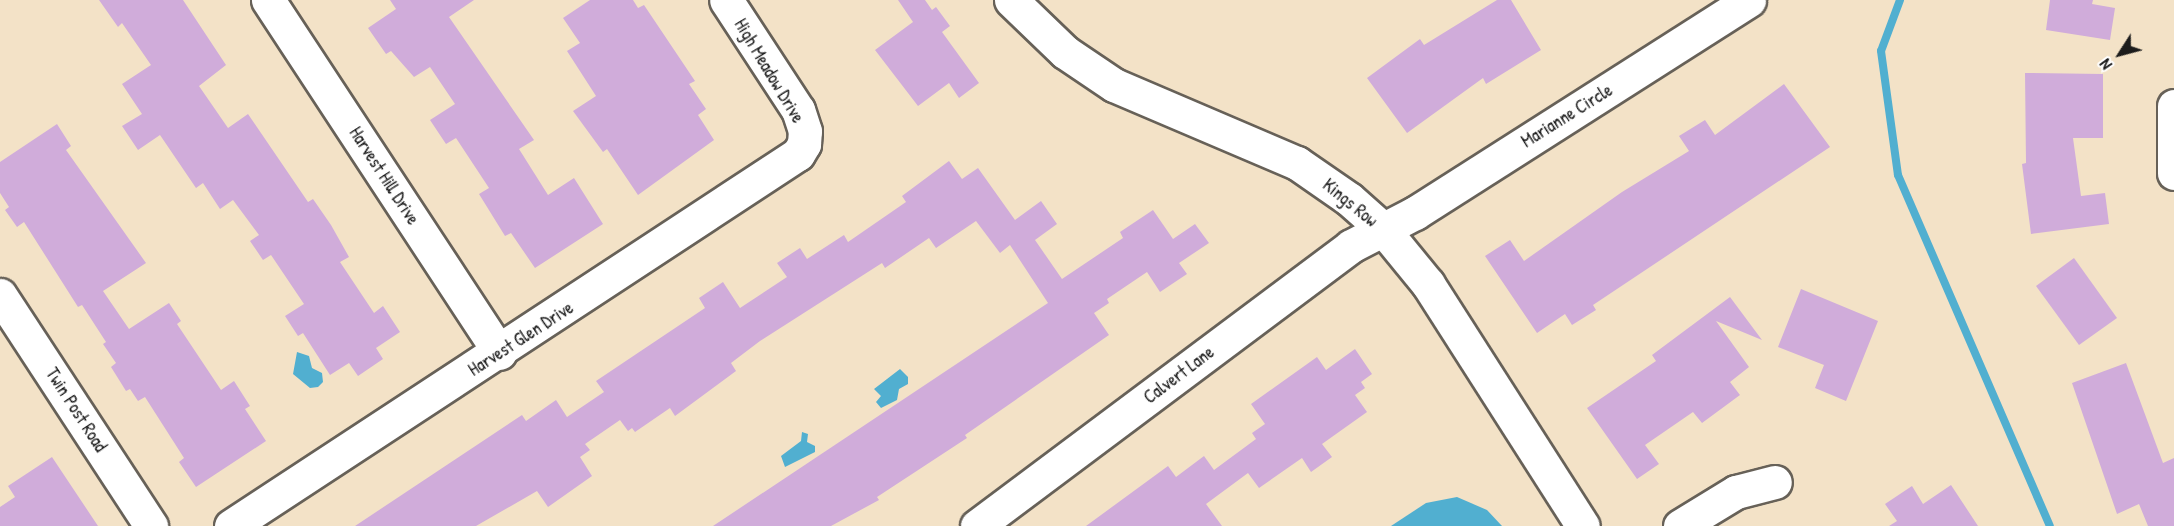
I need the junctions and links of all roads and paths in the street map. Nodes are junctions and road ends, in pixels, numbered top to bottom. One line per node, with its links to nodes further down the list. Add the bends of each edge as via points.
1 (268, 0): 10 (street, Harvest Hill Drive)
2 (726, 0): 6 (street, High Meadow Drive, via 798,110 805,131)
3 (1011, 0): 8 (street, Kings Row, via 1065,52 1106,80 1144,101 1297,163 1349,199)
4 (1749, 0): 8 (street, Marianne Circle, via 1415,213)
5 (2174, 106): 7 (street)
6 (804, 144): 10 (street, Harvest Glen Drive, via 782,166)
7 (2174, 173)
8 (1383, 229): 14 (street, Calvert Lane, via 1351,246); 15 (street, Kings Row, via 1428,284)
9 (0, 295): 12 (street, Twin Post Road)
10 (500, 353): 13 (street, Harvest Glen Drive)
11 (1775, 482): 16 (street, via 1736,492)
12 (151, 526)
13 (231, 526)
14 (977, 526)
15 (1583, 526)
16 (1680, 526)

